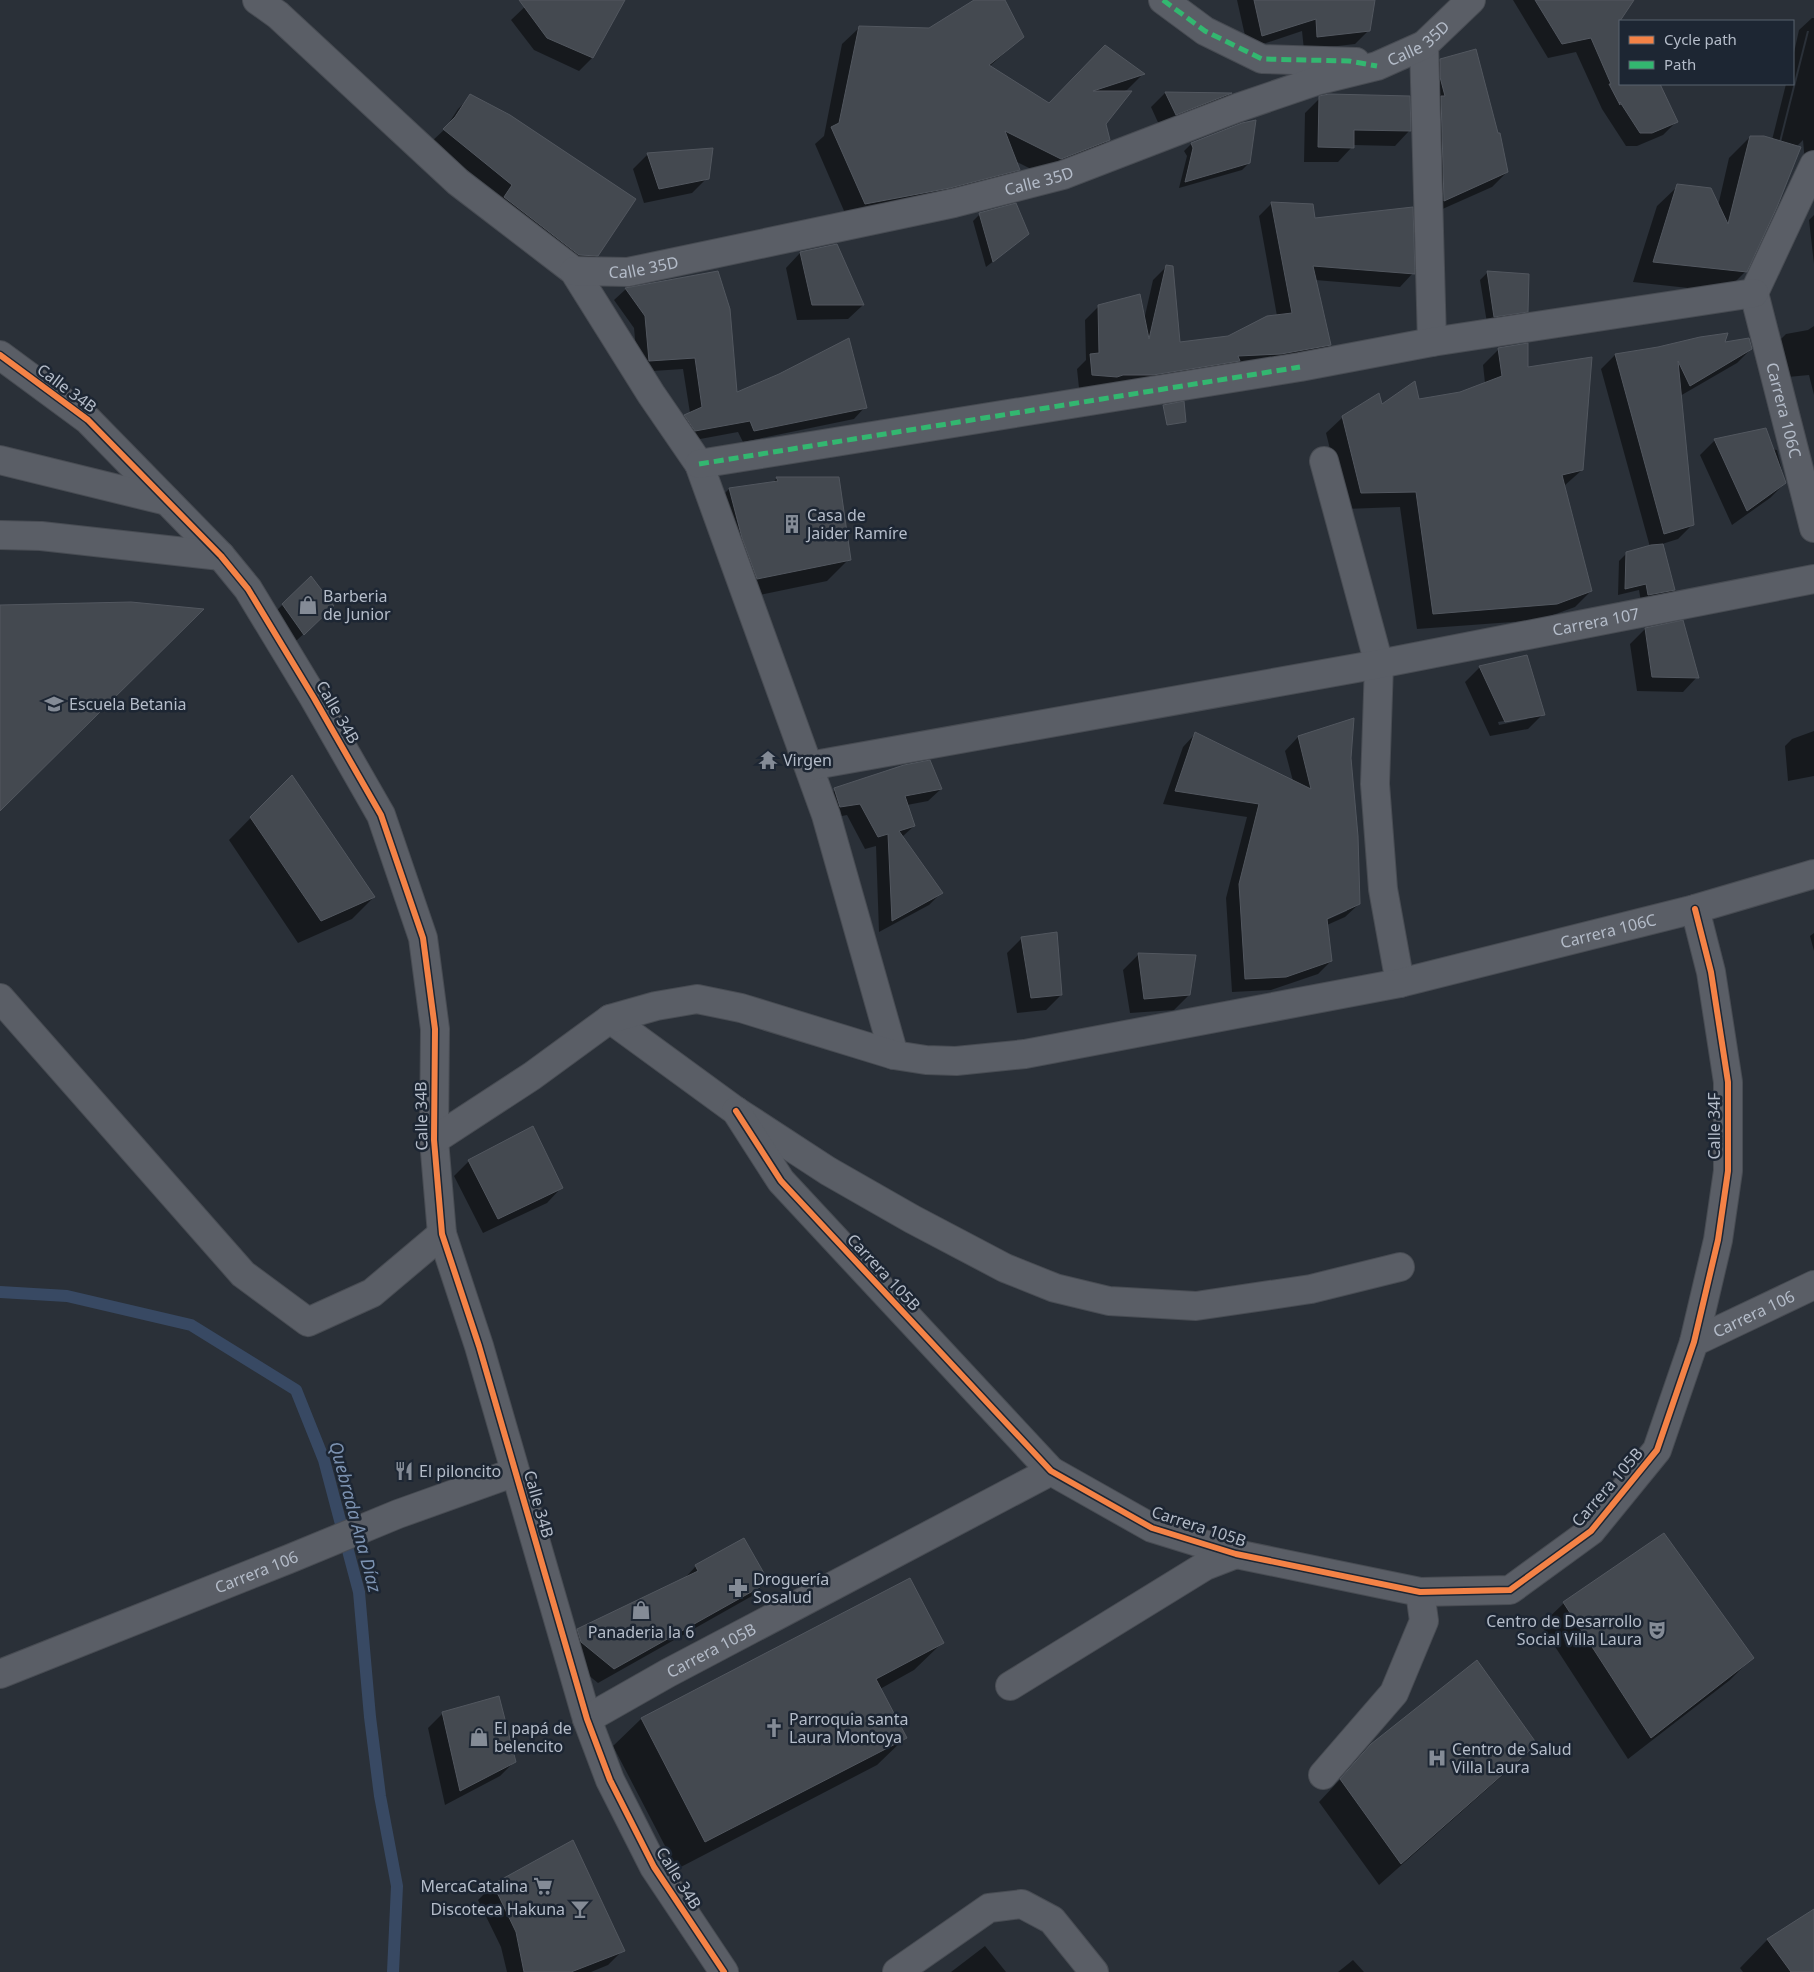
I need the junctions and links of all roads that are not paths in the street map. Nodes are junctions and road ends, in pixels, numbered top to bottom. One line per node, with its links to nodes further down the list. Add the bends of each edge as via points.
1 (257, 0): 7 (street, via 278,15 458,182)
2 (1163, 0): 5 (street, via 1205,31 1262,58 1350,61)
3 (1471, 0): 4 (street, Calle 35D)
4 (1424, 45): 5 (street, Calle 35D); 9 (street)
5 (1377, 66): 7 (street, Calle 35D, via 1316,81 1063,175 1020,187 628,272)
6 (1814, 165): 8 (street)
7 (574, 271): 13 (street)
8 (1754, 293): 9 (street); 15 (street, Carrera 106C)
9 (1432, 342): 13 (street, via 1300,367)
10 (0, 355): 14 (street, Calle 34B, via 88,420)
11 (0, 460): 14 (street)
12 (1324, 461): 19 (street)
13 (699, 464): 20 (street)
14 (167, 501): 17 (street, Calle 34B)
15 (1814, 528)
16 (0, 535): 17 (street, via 41,536)
17 (221, 556): 28 (street, Calle 34B, via 248,589 381,815 423,938 435,1028)
18 (1814, 579): 19 (street, Carrera 107)
19 (1379, 664): 20 (street, Carrera 107); 23 (street, via 1375,784 1383,889)
20 (808, 766): 26 (street, via 826,814)
21 (1814, 874): 22 (street, Carrera 106C)
22 (1694, 910): 23 (street, Carrera 106C); 32 (street, Calle 34F, via 1710,972 1728,1082 1728,1171 1718,1240)
23 (1400, 983): 26 (street, Carrera 106C, via 1025,1054 956,1061)
24 (0, 998): 29 (street, via 243,1274 308,1322 372,1293)
25 (610, 1019): 26 (street, Carrera 106C, via 697,999 741,1008); 27 (street); 28 (street, via 532,1076)
26 (894, 1056)
27 (736, 1111): 30 (street, via 828,1171 1005,1268 1055,1288 1109,1301 1196,1306 1311,1289); 33 (street, Carrera 105B, via 781,1180)
28 (434, 1140): 29 (street, Calle 34B)
29 (442, 1234): 34 (street, Calle 34B, via 479,1346)
30 (1400, 1267)
31 (1814, 1285): 32 (street, Carrera 106)
32 (1694, 1342): 36 (street, Carrera 105B, via 1657,1450 1591,1531 1510,1590)
33 (1050, 1471): 35 (street, Carrera 105B, via 1152,1528); 39 (street, Carrera 105B)
34 (515, 1472): 37 (street, Carrera 106, via 398,1514); 39 (street, Calle 34B)
35 (1236, 1554): 36 (street, Carrera 105B); 38 (street, via 1206,1566)
36 (1420, 1592): 40 (street, via 1424,1621 1394,1693)
37 (0, 1674)
38 (1010, 1686)
39 (587, 1719): 41 (street, Calle 34B, via 610,1780 654,1867)
40 (1323, 1775)
41 (724, 1972)
42 (896, 1972): 43 (street, via 989,1908 1022,1904 1052,1920)
43 (1094, 1972)

